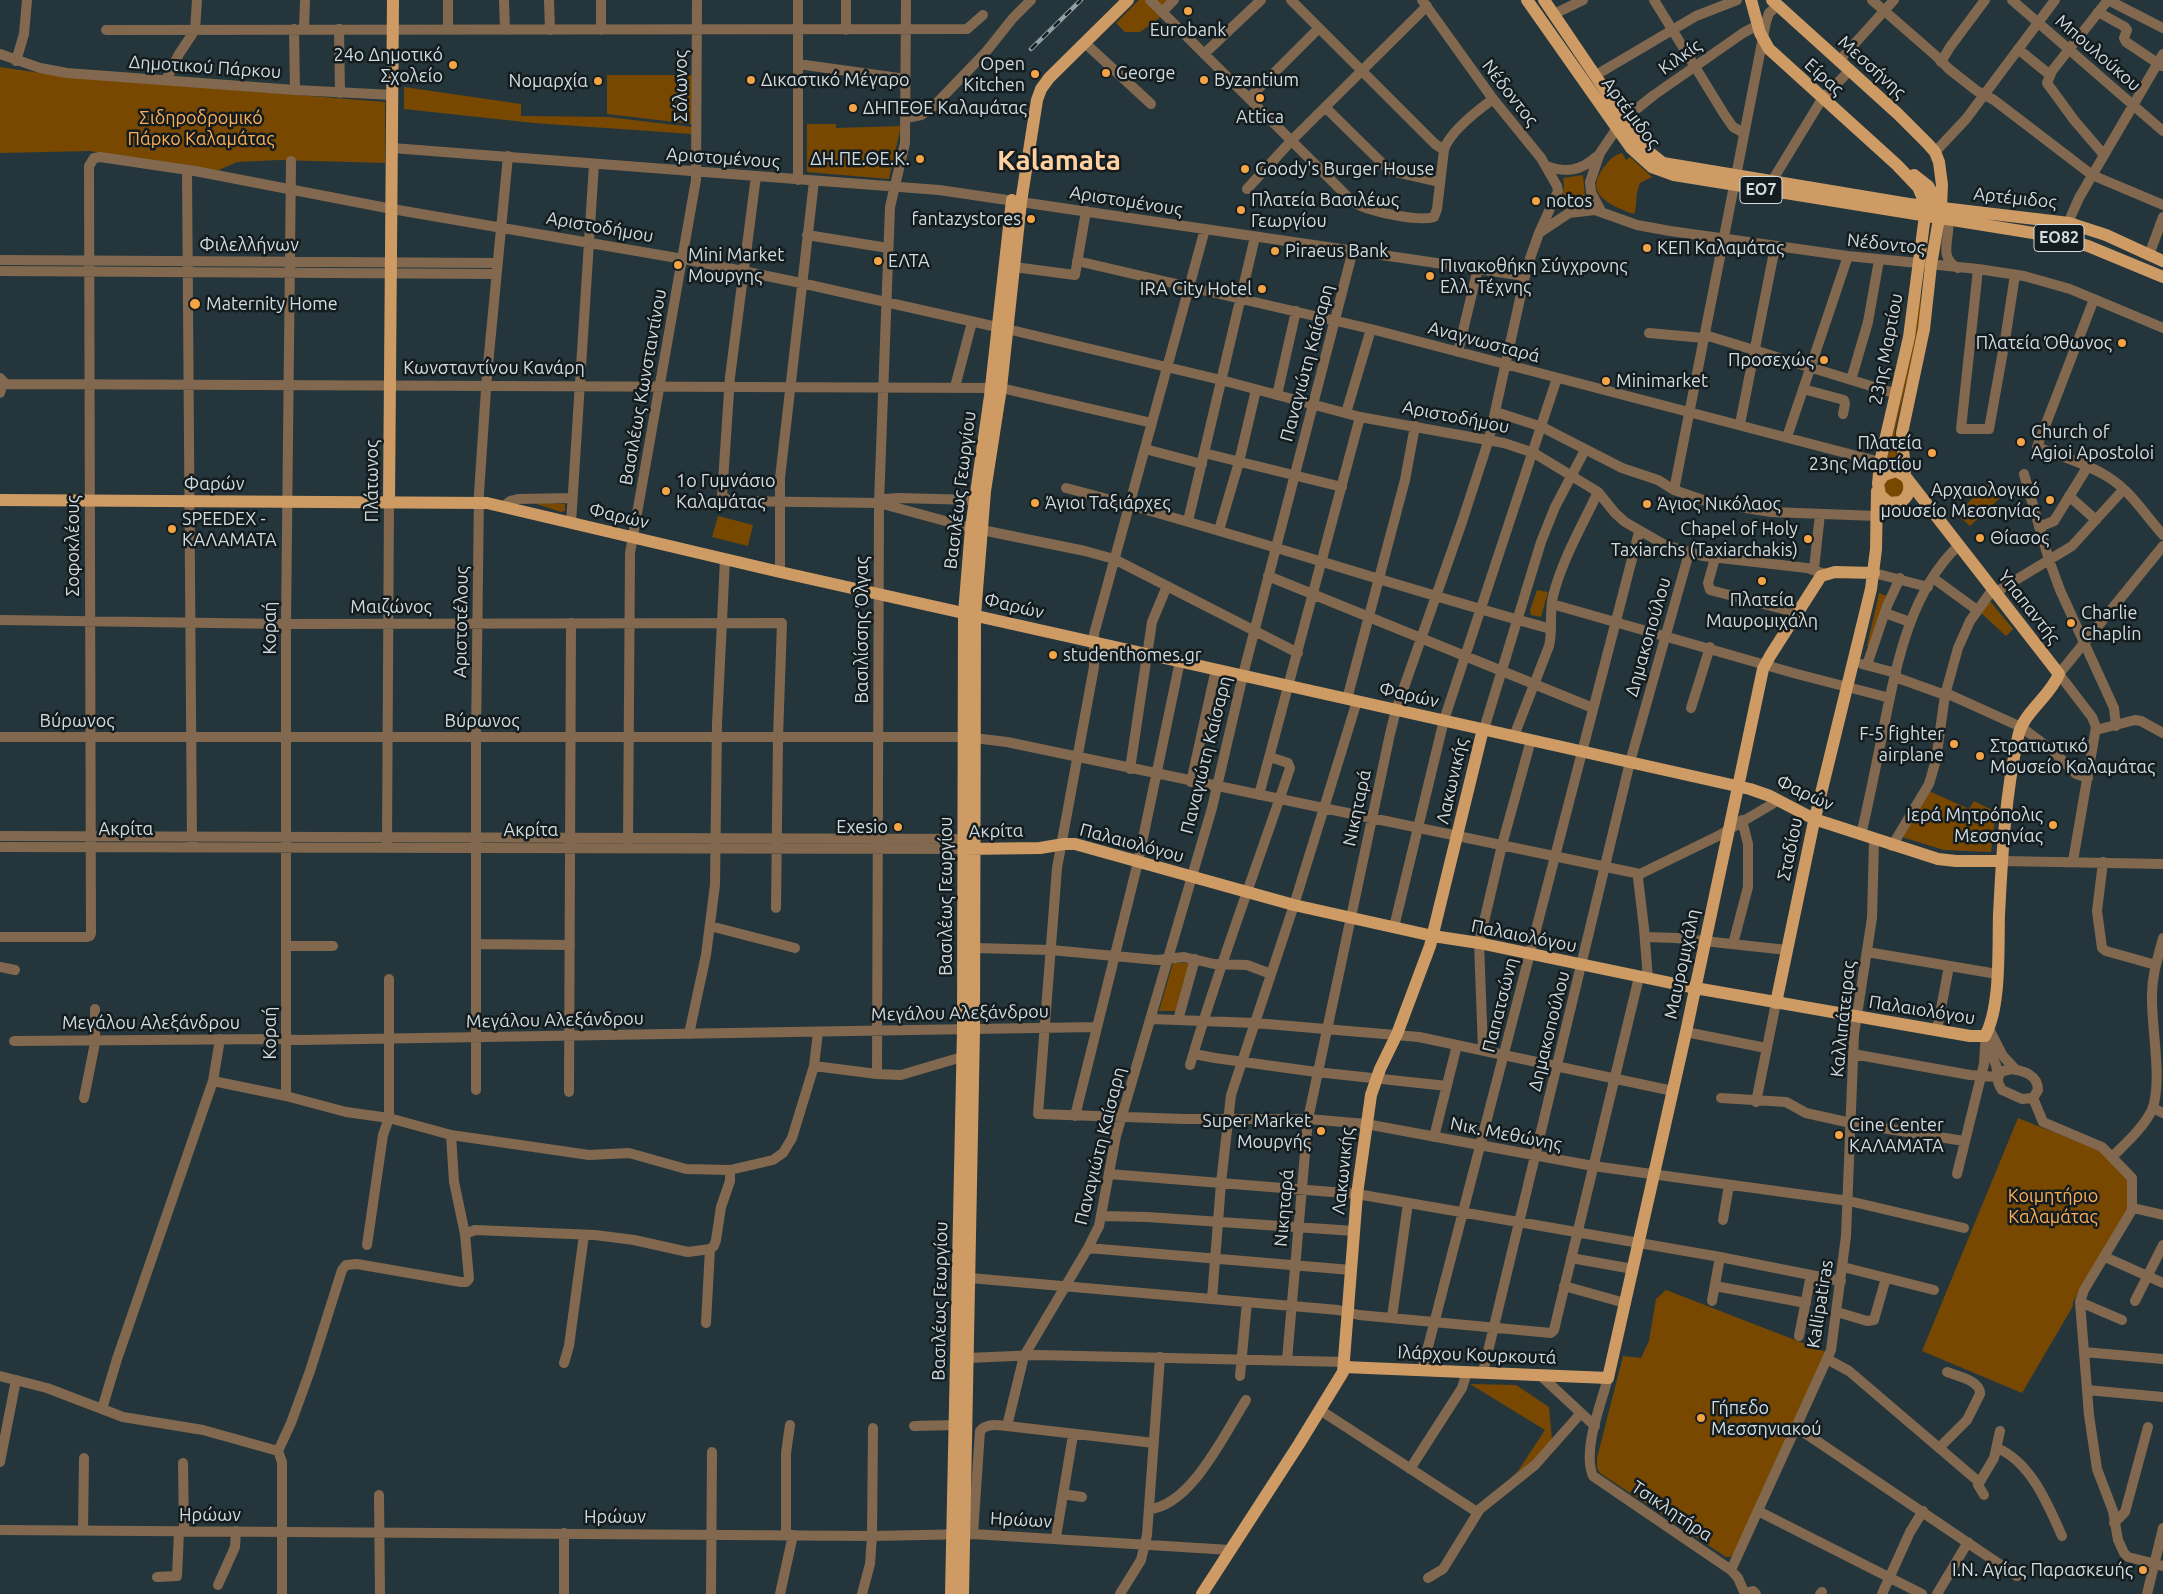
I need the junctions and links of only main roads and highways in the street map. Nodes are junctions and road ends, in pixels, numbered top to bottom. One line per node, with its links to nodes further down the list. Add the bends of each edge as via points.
1 (394, 0): 22 (main road, Πλάτωνος)
2 (1128, 0): 11 (main road, via 1049,78 1039,93)
3 (1527, 0): 7 (main road, Αρτέμιδος / ΕΟ7)
4 (1544, 0): 7 (main road, Αρτέμιδος / ΕΟ7, via 1596,75)
5 (1751, 0): 9 (main road, Είρας, via 1763,39 1773,54)
6 (1774, 3): 8 (main road, Μεσσήνης, via 1935,152)
7 (1620, 123): 10 (main road, Αρτέμιδος / ΕΟ7, via 1631,148 1652,166 1674,175)
8 (1940, 167): 9 (main road, via 1932,177); 14 (main road, Μεσσήνης)
9 (1913, 178): 12 (main road, via 1904,196); 13 (main road, Είρας); 14 (main road, via 1928,186)
10 (1735, 181): 12 (main road, Αρτέμιδος / ΕΟ7, via 1772,181); 13 (main road, Αρτέμιδος / ΕΟ7)
11 (1016, 201): 17 (main road, Βασιλέως Γεωργίου); 17 (main road, Βασιλέως Γεωργίου, via 1014,267)
12 (1892, 202): 13 (main road, Αρτέμιδος / ΕΟ7)
13 (1925, 211): 14 (main road, Αρτέμιδος / ΕΟ7); 20 (main road, 23ης Μαρτίου, via 1911,328 1880,462)
14 (1941, 220): 15 (main road, Αρτέμιδος / ΕΟ82, via 2069,222 2106,235); 16 (main road, Αρτέμιδος / ΕΟ82, via 2066,239); 19 (main road, 23ης Μαρτίου, via 1931,265 1923,340 1902,432)
15 (2163, 262)
16 (2163, 277)
17 (1002, 328): 18 (main road, Βασιλέως Γεωργίου)
18 (996, 388): 26 (main road, Βασιλέως Γεωργίου); 26 (main road, Βασιλέως Γεωργίου, via 975,500)
19 (1906, 478): 20 (main road, via 1896,471 1888,472 1880,478); 23 (main road, via 1908,494); 24 (main road, Υπαπαντής)
20 (1878, 487): 23 (main road, via 1885,501); 25 (main road, 23ης Μαρτίου)
21 (0, 500): 22 (main road, Φαρών)
22 (389, 502): 29 (main road, Φαρών, via 479,502 504,506)
23 (1898, 502): 24 (main road); 25 (main road)
24 (1929, 508): 35 (main road, Υπαπαντής, via 2059,674 2053,688 2021,727 2007,806)
25 (1877, 516): 28 (main road, Σταδίου)
26 (976, 529): 29 (main road, Βασιλέως Γεωργίου)
27 (1819, 572): 28 (main road, Αριστοδήμου); 31 (main road, Μαυρομιχάλη, via 1798,613 1765,664)
28 (1874, 573): 32 (main road, Σταδίου)
29 (970, 614): 30 (main road, Φαρών); 33 (main road, Βασιλέως Γεωργίου)
30 (1483, 729): 31 (main road, Φαρών); 36 (main road, Λακωνικής)
31 (1738, 786): 32 (main road, Φαρών, via 1779,800); 37 (main road, Μαυρομιχάλη)
32 (1814, 819): 35 (main road, Φαρών, via 1892,846 1950,861); 38 (main road, Σταδίου)
33 (969, 844): 34 (main road, Ακρίτα, via 1040,848); 39 (main road, Βασιλέως Γεωργίου); 39 (main road, Βασιλέως Γεωργίου, via 974,948)
34 (1062, 844): 36 (main road, Παλαιολόγου, via 1079,845 1294,905)
35 (2002, 861): 38 (main road, Παλαιολόγου, via 1994,1008 1986,1036)
36 (1432, 936): 37 (main road, Παλαιολόγου); 40 (main road, Λακωνικής, via 1397,1034 1376,1078 1366,1124 1357,1194)
37 (1695, 988): 38 (main road, Παλαιολόγου); 41 (main road, Μαυρομιχάλη)
38 (1776, 1003)
39 (968, 1030): 42 (main road, Βασιλέως Γεωργίου, via 970,1278); 42 (main road, Βασιλέως Γεωργίου, via 962,1057 955,1425)
40 (1344, 1364): 41 (main road, Ιλάρχου Κουρκουτά); 45 (main road, Λακωνικής, via 1342,1375)
41 (1608, 1378)
42 (963, 1534): 43 (main road, Βασιλέως Γεωργίου); 44 (main road, Βασιλέως Γεωργίου)
43 (951, 1594)
44 (963, 1594)
45 (1202, 1594)

